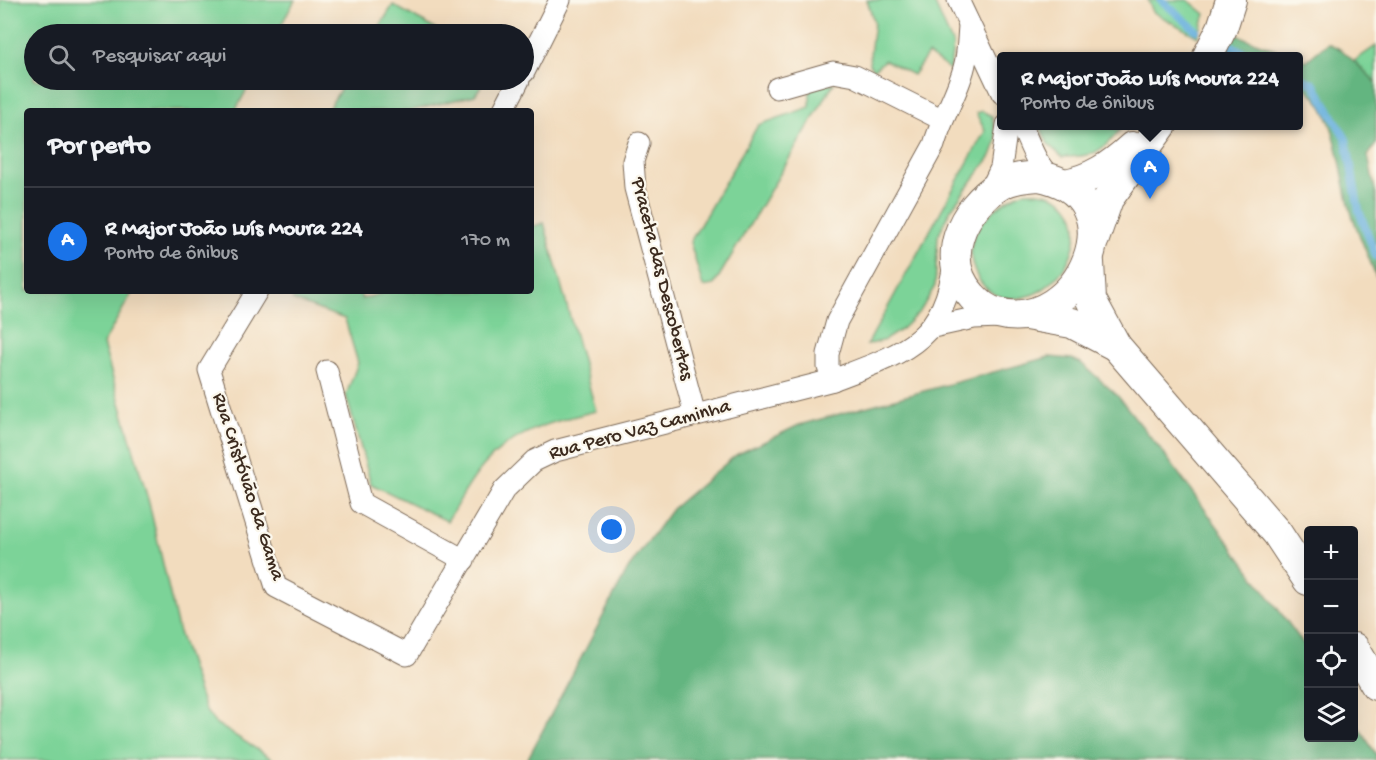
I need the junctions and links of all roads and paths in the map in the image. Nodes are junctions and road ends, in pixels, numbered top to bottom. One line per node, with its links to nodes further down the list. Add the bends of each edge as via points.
1 (560, 0): 5 (street)
2 (958, 0): 4 (street)
3 (1230, 0): 6 (street)
4 (969, 26): 7 (street); 11 (street, via 960,80)
5 (534, 52)
6 (1210, 52)
7 (994, 66)
8 (777, 88): 11 (street, via 832,72 855,76)
9 (514, 90): 10 (street)
10 (505, 108)
11 (941, 119): 26 (street, via 934,145 837,321 828,354)
12 (1006, 130): 18 (street, via 1001,168)
13 (1023, 130): 17 (street, via 1044,172)
14 (1156, 130): 17 (street, via 1085,180)
15 (1158, 130): 19 (street, via 1108,199)
16 (639, 143): 27 (street, Praceta das Descobertas, via 633,161 635,188)
17 (1059, 181): 18 (street, via 1039,176 1011,180); 19 (street, via 1089,214)
18 (989, 193): 20 (street, via 960,230)
19 (1091, 250): 22 (street, via 1075,283 1051,304); 24 (street, via 1091,300)
20 (955, 258): 22 (street, via 960,279 976,301 991,311); 23 (street, via 949,289)
21 (255, 294): 30 (street, Rua Cristóvão da Gama, via 209,370 276,587)
22 (1019, 315): 23 (street, via 974,318); 24 (street, via 1072,322)
23 (933, 327): 26 (street, Rua Pero Vaz Caminha, via 899,352)
24 (1116, 346): 29 (street, via 1277,533)
25 (327, 371): 28 (street, via 361,503)
26 (833, 380): 27 (street, Rua Pero Vaz Caminha)
27 (695, 416): 28 (street, Rua Pero Vaz Caminha, via 555,451 534,461 504,490)
28 (464, 560): 30 (street, Rua Pero Vaz Caminha)
29 (1304, 574)
30 (407, 655)
31 (1358, 656): 32 (street)
32 (1376, 685)

